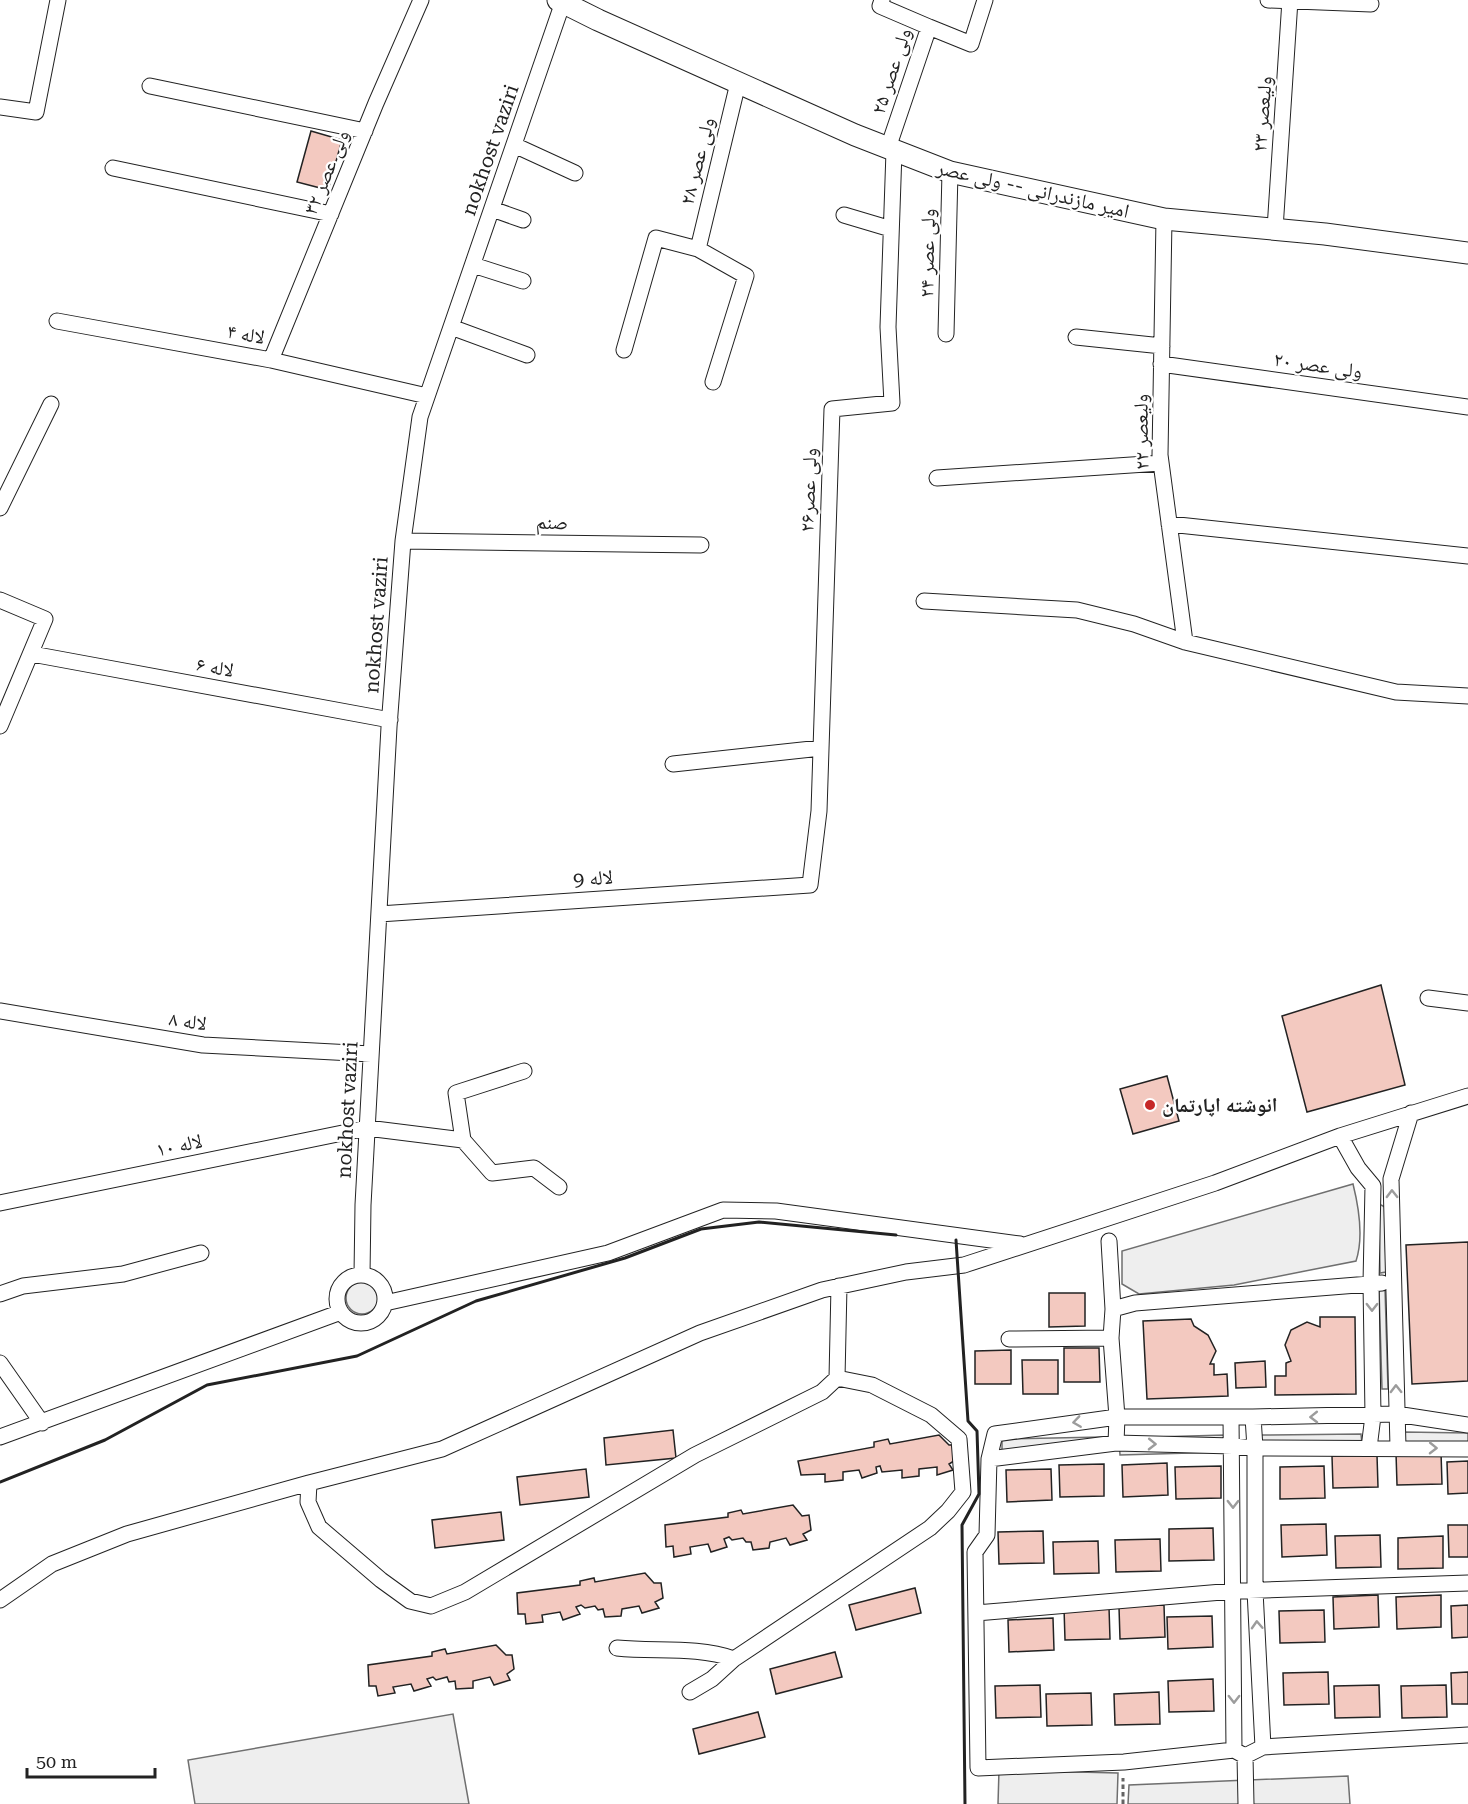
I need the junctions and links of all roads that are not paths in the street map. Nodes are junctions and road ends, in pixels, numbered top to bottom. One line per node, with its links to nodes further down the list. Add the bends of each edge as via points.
1 (58, 0): 12 (street, via 36,112)
2 (421, 0): 13 (street, ولی عصر ۳۲)
3 (882, 0): 9 (street, ولی عصر ۲۵, via 880,6)
4 (984, 0): 9 (street, via 971,44)
5 (1268, 0): 6 (street)
6 (1290, 0): 8 (street); 25 (street, ولیعصر ۲۳)
7 (561, 1): 10 (main road, امیر مازندرانی -- ولی عصر); 14 (street, nokhost vaziri)
8 (1371, 4)
9 (929, 27): 15 (street, ولی عصر ۲۵)
10 (738, 83): 15 (main road, امیر مازندرانی -- ولی عصر); 26 (street, ولی عصر ۲۸)
11 (150, 86): 13 (street)
12 (0, 106)
13 (365, 131): 20 (street, ولی عصر ۳۲)
14 (514, 145): 17 (street); 19 (street, nokhost vaziri)
15 (891, 149): 18 (main road, امیر مازندرانی -- ولی عصر); 24 (street, ولی عصر۲۶)
16 (113, 168): 20 (street)
17 (575, 172)
18 (950, 172): 22 (main road, امیر مازندرانی -- ولی عصر); 32 (street, ولی عصر ۲۴)
19 (492, 209): 23 (street); 28 (street, nokhost vaziri)
20 (331, 214): 37 (street, ولی عصر ۳۲)
21 (844, 215): 24 (street)
22 (1164, 219): 25 (main road, امیر مازندرانی -- ولی عصر); 34 (street, ولیعصر ۲۲)
23 (524, 220)
24 (891, 229): 57 (street, ولی عصر۲۶, via 888,327 892,403 832,409)
25 (1275, 229): 27 (main road, امیر مازندرانی -- ولی عصر)
26 (698, 249): 35 (street, via 656,238); 39 (street, via 746,276)
27 (1468, 252)
28 (473, 265): 29 (street); 31 (street, nokhost vaziri)
29 (523, 281)
30 (57, 321): 37 (street, لاله ۴)
31 (451, 327): 36 (street); 40 (street, nokhost vaziri)
32 (946, 334)
33 (1076, 337): 34 (street)
34 (1162, 346): 38 (street, ولیعصر ۲۲)
35 (624, 350)
36 (527, 355)
37 (271, 360): 40 (street, لاله ۴)
38 (1161, 364): 42 (street, ولی عصر ۲۰); 43 (street, ولیعصر ۲۲)
39 (713, 382)
40 (427, 396): 47 (street, nokhost vaziri, via 420,417)
41 (51, 405): 45 (street)
42 (1468, 407)
43 (1161, 463): 44 (street); 46 (street, ولیعصر ۲۲)
44 (937, 478)
45 (0, 508)
46 (1169, 524): 49 (street); 52 (street, ولیعصر ۲۲)
47 (403, 541): 48 (street, صنم); 55 (street, nokhost vaziri)
48 (701, 545)
49 (1468, 556)
50 (0, 600): 53 (street, via 45,619)
51 (924, 601): 52 (street, via 1077,610)
52 (1185, 642): 54 (street, via 1396,692)
53 (32, 654): 55 (street, لاله ۶); 56 (street)
54 (1468, 696)
55 (390, 720): 60 (street, nokhost vaziri)
56 (0, 726)
57 (821, 748): 58 (street); 59 (street, ولی عصر۲۶, via 819,811)
58 (673, 764)
59 (810, 885): 60 (street, لاله 9)
60 (380, 914): 64 (street, nokhost vaziri)
61 (1428, 998): 62 (street)
62 (1468, 1003)
63 (0, 1011): 64 (street, لاله ۸, via 203,1045)
64 (371, 1054): 68 (street, nokhost vaziri)
65 (524, 1071): 70 (street, via 456,1093)
66 (1468, 1096): 67 (street)
67 (1412, 1113): 69 (street); 77 (street, one-way to 67, via 1391,1179)
68 (367, 1128): 70 (street, لاله ۱۰); 72 (street, لاله ۱۰); 76 (street, nokhost vaziri)
69 (1340, 1136): 74 (street, via 1215,1183); 78 (street, via 1373,1186)
70 (463, 1140): 71 (street, via 492,1173 534,1168)
71 (559, 1187)
72 (0, 1203)
73 (1109, 1241): 82 (street)
74 (1026, 1245): 79 (street, via 964,1265); 81 (street, via 776,1211 723,1210 608,1253)
75 (201, 1252): 80 (street, via 123,1274 23,1286)
76 (362, 1275): 81 (street, via 382,1287); 83 (street, via 342,1284 338,1298)
77 (1394, 1282): 78 (street); 88 (street, one-way to 77)
78 (1371, 1283): 82 (street, via 1135,1303); 89 (street, one-way to 89)
79 (839, 1286): 87 (street); 103 (street, via 700,1333 442,1449)
80 (0, 1294)
81 (385, 1303): 83 (street, via 370,1321 354,1322)
82 (1113, 1309): 84 (street)
83 (342, 1312): 93 (street)
84 (1111, 1338): 85 (street); 90 (street)
85 (1009, 1340)
86 (0, 1363): 93 (street)
87 (837, 1378): 103 (street, via 822,1392 695,1455 465,1592 431,1605 410,1601 319,1527 308,1502); 110 (street, via 872,1385 931,1415 959,1439 963,1492 930,1528)
88 (1396, 1414): 89 (street); 94 (street); 98 (street)
89 (1372, 1416): 92 (street, one-way to 92); 100 (street)
90 (1117, 1417): 91 (street); 96 (street); 102 (street, one-way to 102, via 995,1434)
91 (1231, 1417): 92 (street); 97 (street)
92 (1253, 1418): 99 (street)
93 (42, 1423): 95 (street)
94 (1468, 1425)
95 (0, 1437)
96 (1116, 1443): 97 (street, one-way to 97); 102 (street)
97 (1233, 1446): 99 (street); 105 (street, one-way to 105)
98 (1398, 1447): 100 (street); 101 (street, one-way to 101)
99 (1255, 1448): 100 (street); 106 (street)
100 (1369, 1448)
101 (1468, 1449)
102 (989, 1459): 108 (street, via 987,1535 975,1552)
103 (309, 1483): 107 (street, via 127,1534 52,1564)
104 (1468, 1583): 106 (street)
105 (1234, 1591): 106 (street); 108 (street); 114 (street, one-way to 114)
106 (1255, 1591): 113 (street, one-way to 106)
107 (0, 1600)
108 (976, 1613): 114 (street, via 978,1768)
109 (617, 1648): 110 (street, via 689,1650)
110 (734, 1659): 111 (street, via 712,1680)
111 (690, 1692)
112 (1468, 1735): 113 (street)
113 (1263, 1747): 114 (street)
114 (1240, 1753): 115 (street)
115 (1246, 1804)

